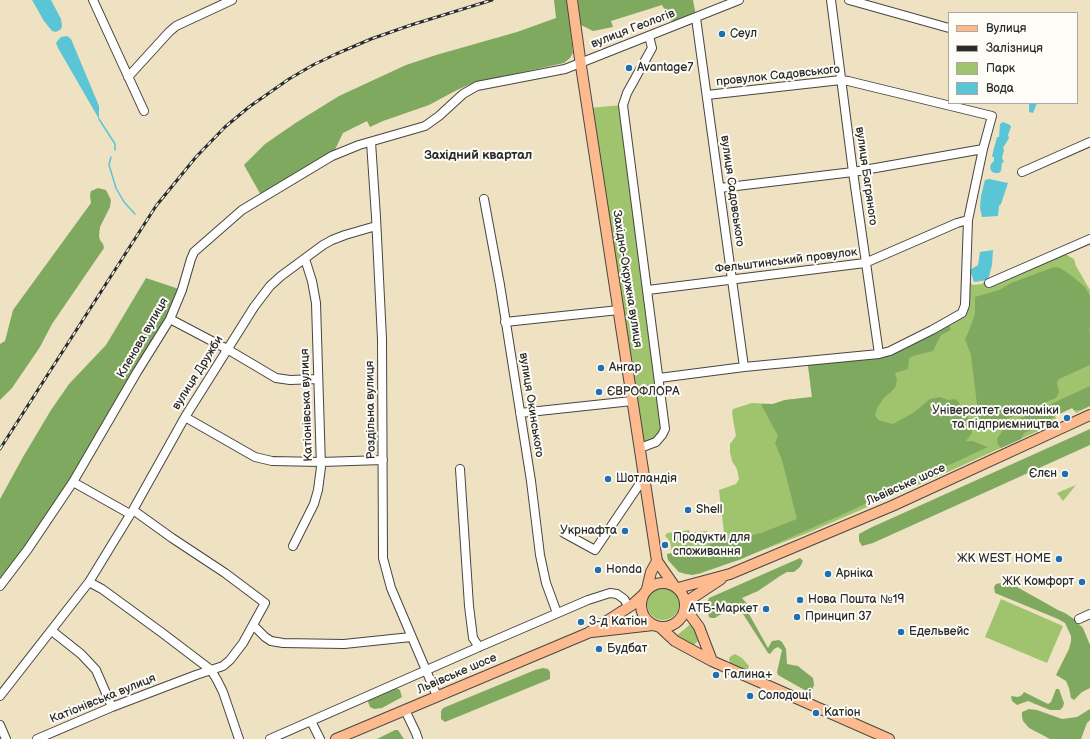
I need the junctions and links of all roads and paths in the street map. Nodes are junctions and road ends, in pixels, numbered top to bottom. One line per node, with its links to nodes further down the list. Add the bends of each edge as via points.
1 (93, 0): 11 (street)
2 (231, 0): 11 (street, via 176,26)
3 (572, 0): 10 (main road, Західно-Окружна вулиця)
4 (739, 0): 7 (street, вулиця Геологів)
5 (830, 0): 12 (street, вулиця Багряного)
6 (849, 0): 8 (street)
7 (696, 18): 9 (street, вулиця Геологів); 13 (street, вулиця Садовського)
8 (948, 28)
9 (649, 36): 10 (street, вулиця Геологів); 29 (street, via 652,48 623,105)
10 (581, 63): 15 (street, вулиця Геологів, via 565,69 477,86 463,94 424,126); 30 (main road, Західно-Окружна вулиця)
11 (128, 77): 14 (street)
12 (841, 80): 13 (street, провулок Садовського); 17 (street, провулок Садовського, via 992,116); 18 (street, вулиця Багряного)
13 (707, 95): 20 (street, вулиця Садовського)
14 (144, 111)
15 (371, 142): 23 (street, Роздільна вулиця); 31 (street, Кленова вулиця, via 332,156 262,197 205,241 194,252)
16 (1090, 142): 19 (street)
17 (983, 149): 18 (street); 22 (street)
18 (853, 172): 20 (street); 26 (street, вулиця Багряного)
19 (1022, 172)
20 (720, 188): 27 (street, вулиця Садовського)
21 (484, 199): 32 (street, вулиця Окинського)
22 (968, 220): 26 (street, Фельштинський провулок); 34 (street, via 965,305 962,313 890,351)
23 (376, 226): 25 (street, вулиця Дружби, via 332,240); 43 (street, Роздільна вулиця, via 382,339)
24 (1090, 240): 28 (street)
25 (305, 259): 33 (street, вулиця Дружби, via 270,286); 37 (street, Катіонівська вулиця, via 316,303)
26 (865, 263): 27 (street, Фельштинський провулок); 34 (street, вулиця Багряного)
27 (732, 279): 29 (street, Фельштинський провулок); 35 (street, вулиця Садовського)
28 (989, 283)
29 (648, 290): 36 (street)
30 (618, 310): 32 (street); 38 (main road, Західно-Окружна вулиця)
31 (170, 319): 33 (street); 46 (street, Кленова вулиця)
32 (506, 322): 39 (street, вулиця Окинського)
33 (227, 349): 37 (street, via 276,378); 41 (street, вулиця Дружби)
34 (879, 354): 35 (street)
35 (744, 367): 36 (street)
36 (659, 378): 42 (street, via 665,429 656,442)
37 (318, 379): 44 (street, Катіонівська вулиця)
38 (632, 401): 39 (street); 42 (main road, Західно-Окружна вулиця)
39 (520, 413): 59 (street, вулиця Окинського, via 540,555 546,583)
40 (1090, 415): 52 (main road, Львівське шосе, via 892,506)
41 (185, 417): 44 (street, via 255,457 272,461); 48 (street, вулиця Дружби)
42 (640, 448): 47 (main road, Західно-Окружна вулиця)
43 (383, 460): 44 (street); 66 (street, Роздільна вулиця, via 383,558 391,588)
44 (321, 462): 50 (street, Катіонівська вулиця, via 314,504)
45 (460, 469): 67 (street, via 469,606 473,638)
46 (73, 482): 48 (street); 54 (street, Кленова вулиця)
47 (645, 484): 49 (street, via 639,485 595,550); 51 (main road, Західно-Окружна вулиця)
48 (131, 512): 53 (street, вулиця Дружби); 62 (street, Катіонівська вулиця, via 225,573 264,603)
49 (564, 533)
50 (293, 546)
51 (657, 561): 55 (main road, Західно-Окружна вулиця); 56 (main road)
52 (730, 574): 55 (main road, Львівське шосе); 57 (main road, Львівське шосе)
53 (96, 585): 64 (street, вулиця Дружби, via 81,591); 69 (street)
54 (0, 586)
55 (676, 586): 56 (main road, via 666,582 659,583); 57 (main road, via 683,594)
56 (645, 592): 58 (main road, Львівське шосе); 63 (main road, via 641,609 648,621)
57 (686, 605): 63 (main road, via 683,614 674,624 667,627); 68 (main road)
58 (629, 607): 59 (street, via 617,594 610,593); 65 (main road, Львівське шосе)
59 (557, 613): 67 (street)
60 (1090, 614): 61 (street)
61 (1079, 619)
62 (253, 625): 66 (street, via 264,637 283,643 344,644); 69 (street, Катіонівська вулиця, via 230,660 223,666)
63 (657, 626): 65 (main road, Львівське шосе); 68 (main road, via 675,641)
64 (52, 631): 71 (street, вулиця Дружби); 73 (street, via 81,654 96,670)
65 (588, 633): 72 (main road, Львівське шосе)
66 (411, 637): 70 (street, Роздільна вулиця)
67 (478, 646): 70 (street)
68 (712, 661): 84 (main road)
69 (211, 670): 73 (street, Катіонівська вулиця); 79 (street)
70 (427, 670): 72 (street, Роздільна вулиця); 75 (street)
71 (0, 696)
72 (437, 696): 74 (main road, Львівське шосе)
73 (112, 707): 78 (street, Катіонівська вулиця)
74 (405, 710): 82 (main road, Львівське шосе); 83 (street)
75 (312, 721): 80 (street); 81 (street)
76 (0, 725): 77 (street)
77 (6, 739)
78 (38, 739)
79 (239, 739)
80 (270, 739)
81 (320, 739)
82 (336, 739)
83 (418, 739)
84 (889, 739)

